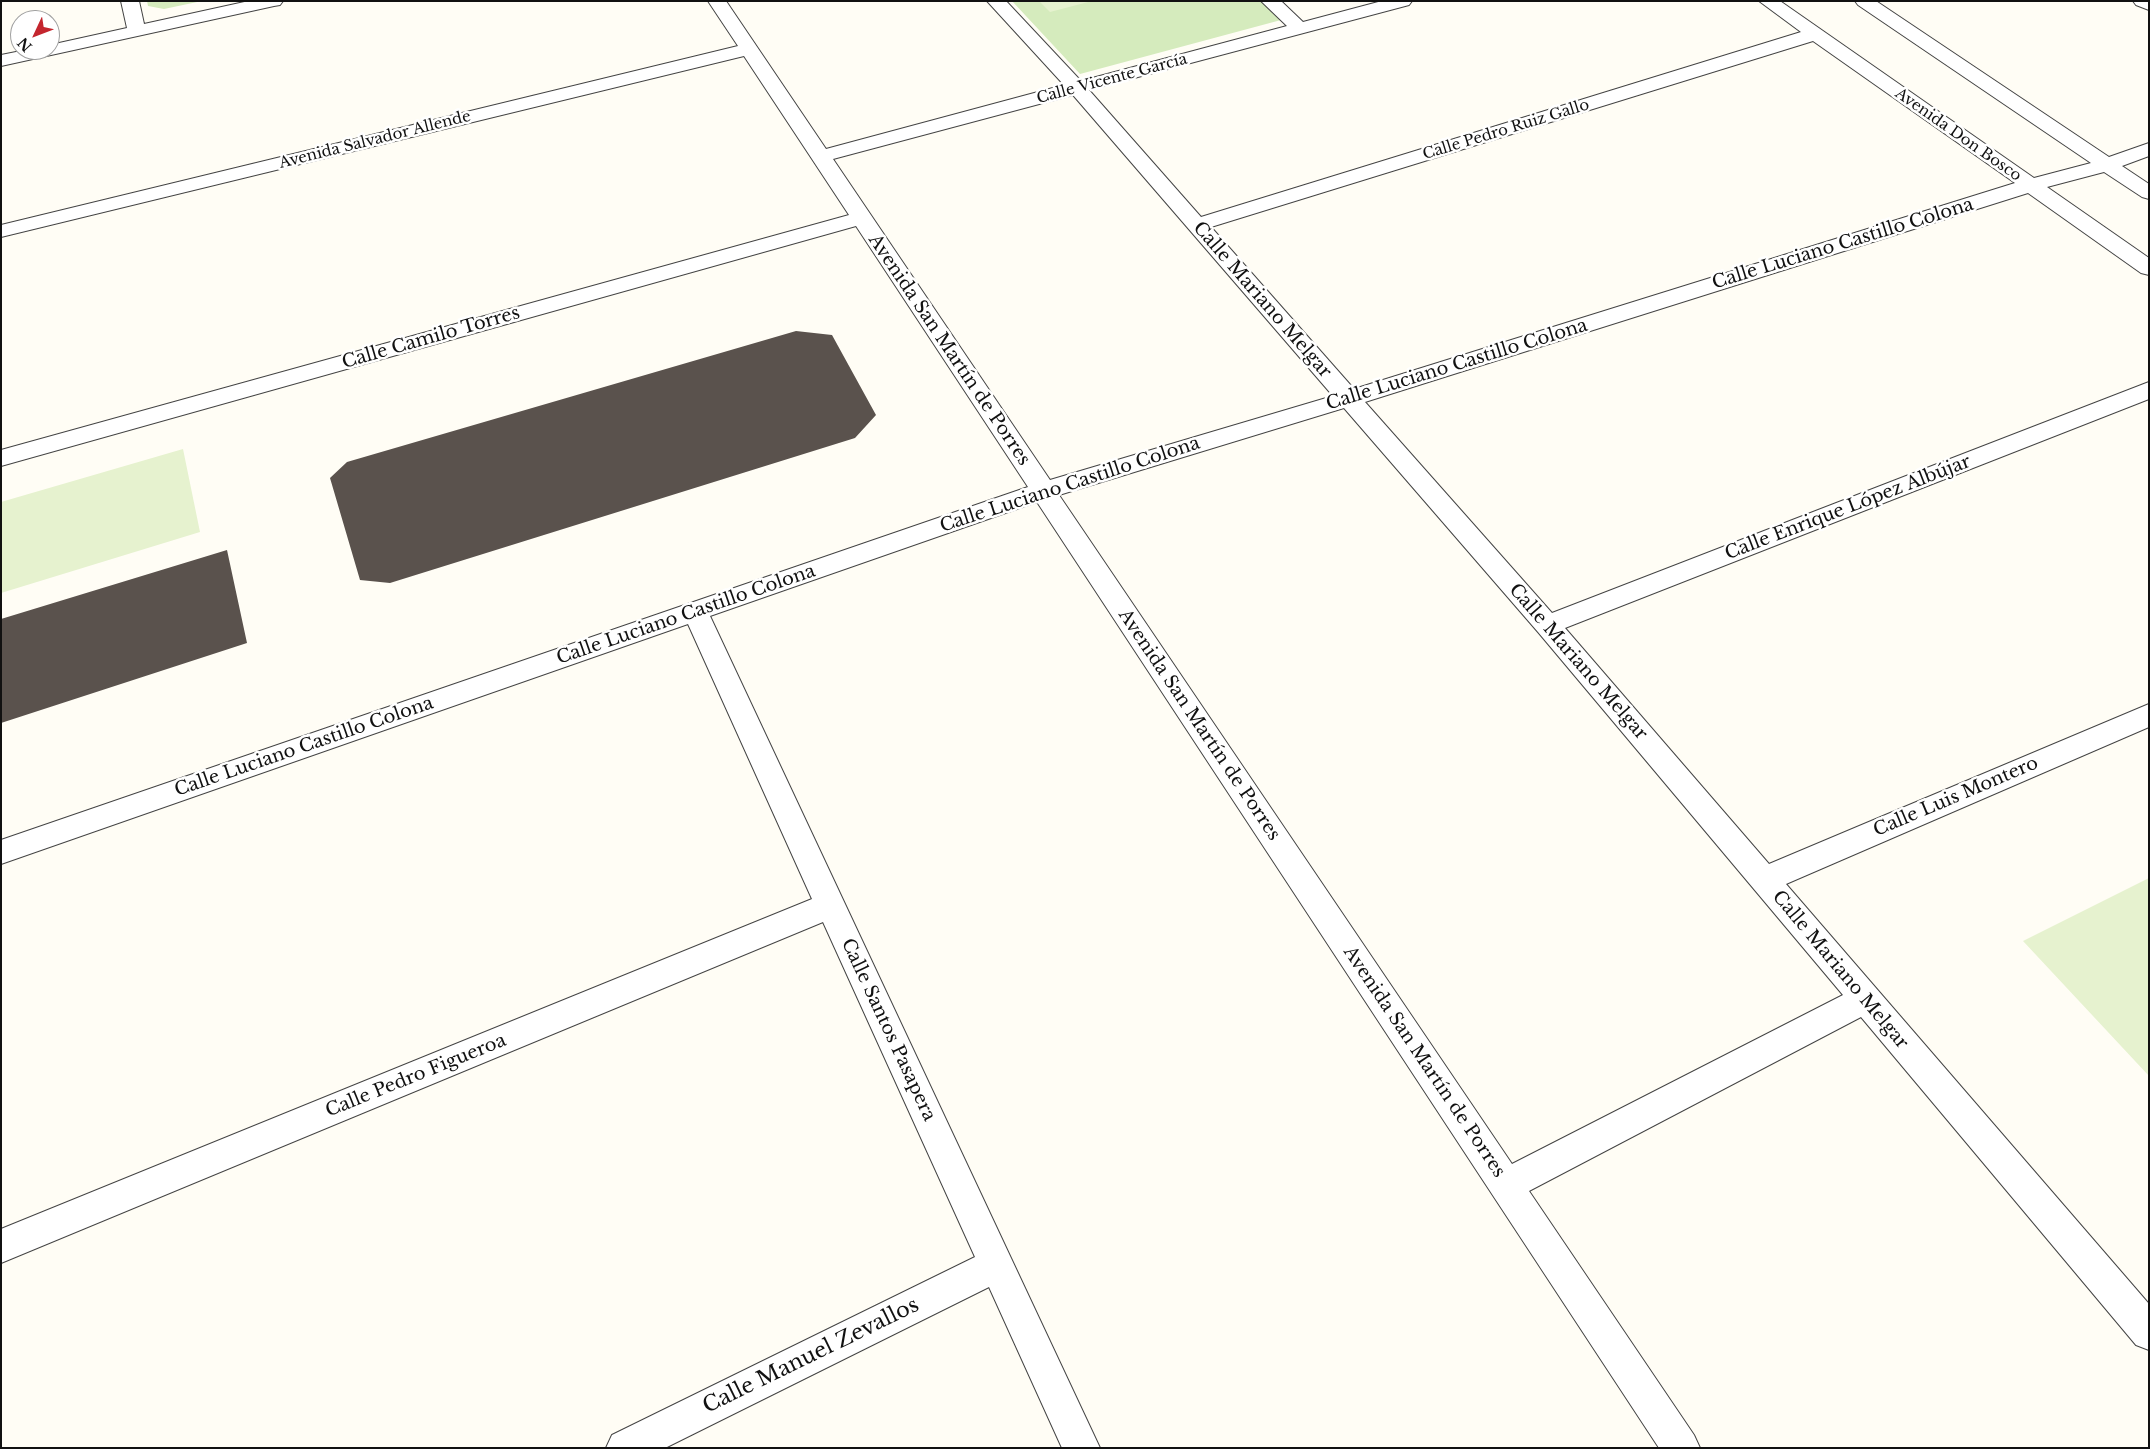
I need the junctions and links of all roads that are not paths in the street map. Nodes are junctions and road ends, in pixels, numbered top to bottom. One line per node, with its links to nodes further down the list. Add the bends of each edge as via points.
1 (130, 1): 12 (street)
2 (274, 1): 12 (street)
3 (717, 1): 14 (street, Avenida San Martín de Porres)
4 (996, 1): 16 (street, Calle Mariano Melgar)
5 (1270, 1): 11 (street)
6 (1403, 1): 11 (street, Calle Vicente García)
7 (1768, 1): 13 (street, Avenida Don Bosco)
8 (1864, 1): 19 (street)
9 (2142, 1): 10 (street)
10 (2149, 6)
11 (1300, 29): 16 (street, Calle Vicente García)
12 (137, 31): 15 (street)
13 (1815, 34): 20 (street, Avenida Don Bosco); 23 (street, Calle Pedro Ruiz Gallo)
14 (749, 49): 18 (street, Avenida San Martín de Porres); 24 (street, Avenida Salvador Allende)
15 (1, 61)
16 (1077, 88): 18 (street, Calle Vicente García); 23 (street, Calle Mariano Melgar)
17 (2149, 149): 19 (street, Calle Luciano Castillo Colona)
18 (821, 156): 22 (street, Avenida San Martín de Porres)
19 (2106, 164): 20 (street, Calle Luciano Castillo Colona); 21 (street)
20 (2031, 186): 25 (street, Avenida Don Bosco); 27 (street, Calle Luciano Castillo Colona)
21 (2149, 193)
22 (862, 218): 28 (street, Calle Camilo Torres); 29 (street, Avenida San Martín de Porres)
23 (1197, 225): 27 (street, Calle Mariano Melgar)
24 (1, 231)
25 (2149, 268)
26 (2149, 390): 31 (street, Calle Enrique López Albújar)
27 (1348, 399): 29 (street, Calle Luciano Castillo Colona); 31 (street, Calle Mariano Melgar)
28 (1, 458)
29 (1043, 491): 30 (street, Calle Luciano Castillo Colona); 37 (street, Avenida San Martín de Porres)
30 (695, 612): 33 (street, Calle Luciano Castillo Colona); 35 (street, Calle Santos Pasapera)
31 (1547, 625): 34 (street, Calle Mariano Melgar)
32 (2149, 715): 34 (street, Calle Luis Montero)
33 (1, 852)
34 (1763, 880): 36 (street, Calle Mariano Melgar)
35 (830, 906): 38 (street, Calle Pedro Figueroa); 39 (street, Calle Santos Pasapera)
36 (1865, 999): 37 (street); 40 (street, Calle Mariano Melgar)
37 (1506, 1185): 43 (street, Avenida San Martín de Porres)
38 (1, 1246)
39 (997, 1265): 41 (street, Calle Manuel Zevallos); 42 (street, Calle Santos Pasapera)
40 (2149, 1332)
41 (625, 1448)
42 (1080, 1448)
43 (1681, 1448)

